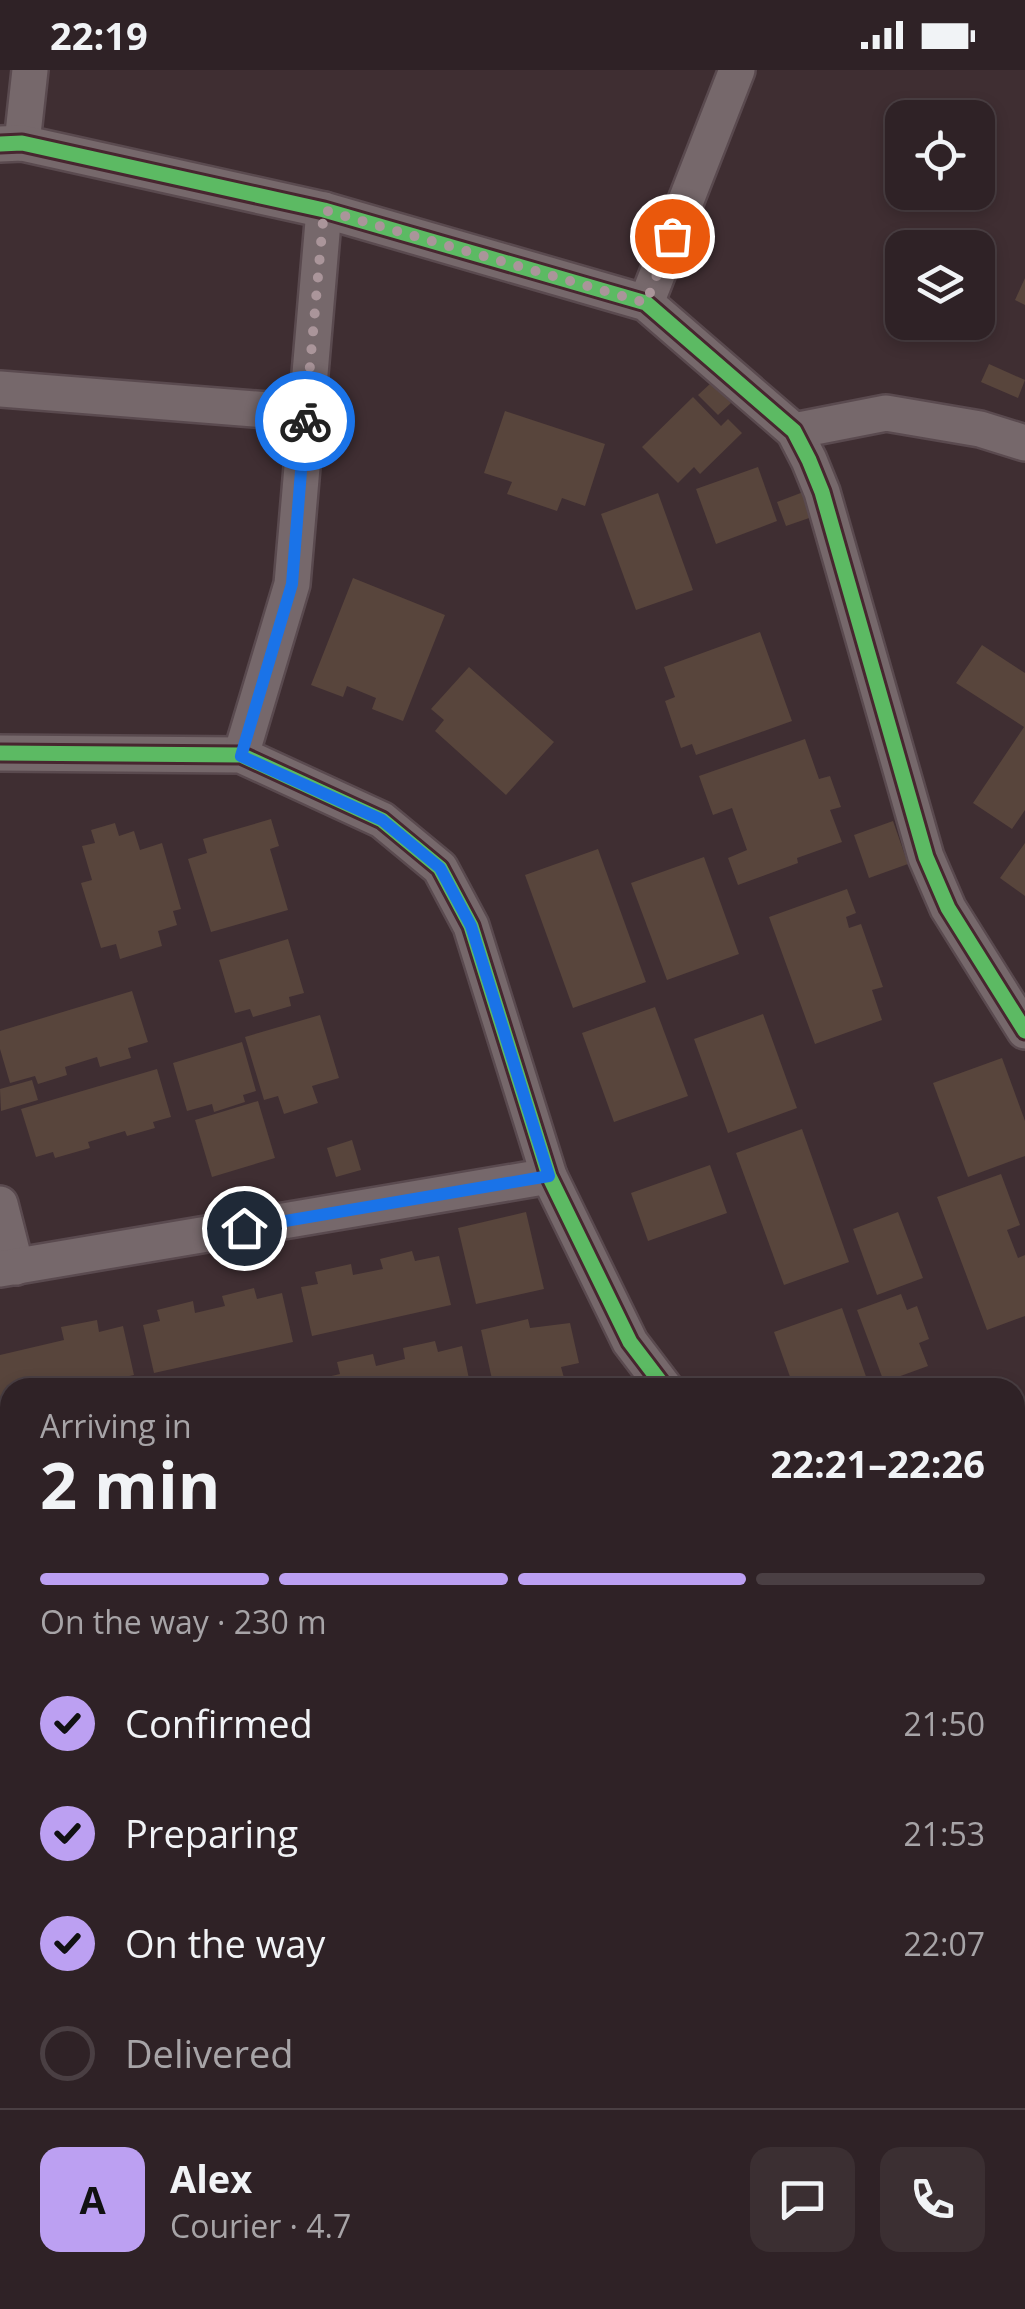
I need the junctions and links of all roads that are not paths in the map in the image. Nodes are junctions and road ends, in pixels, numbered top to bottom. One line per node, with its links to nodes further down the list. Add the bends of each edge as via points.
1 (30, 70): 3 (street)
2 (738, 70): 5 (street)
3 (11, 144): 4 (street)
4 (324, 210): 5 (street); 7 (street)
5 (646, 303): 8 (street)
6 (0, 389): 7 (street)
7 (306, 413): 11 (street, via 292,584)
8 (794, 431): 9 (street, via 886,414); 12 (street, via 822,492 926,857 948,908)
9 (1025, 443)
10 (0, 753): 11 (street)
11 (241, 756): 13 (street, via 382,820 440,868 471,926)
12 (1025, 1031)
13 (549, 1176): 15 (street); 16 (street, via 630,1342)
14 (0, 1204): 15 (street)
15 (8, 1268)
16 (657, 1378)

